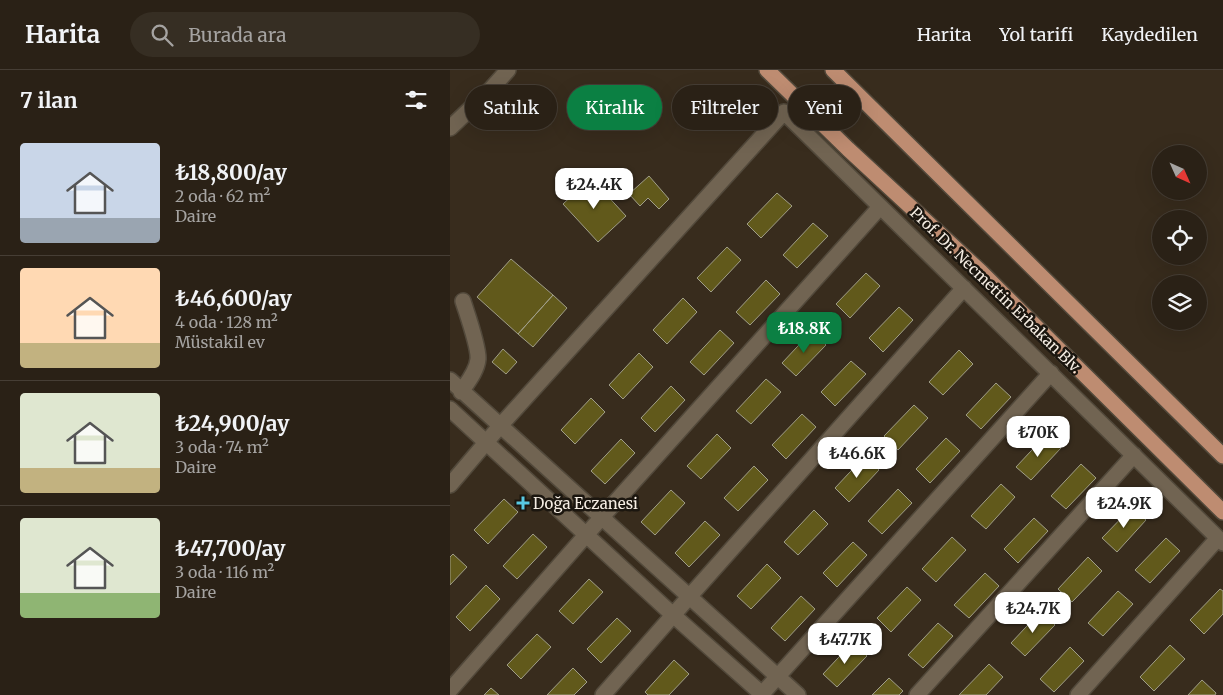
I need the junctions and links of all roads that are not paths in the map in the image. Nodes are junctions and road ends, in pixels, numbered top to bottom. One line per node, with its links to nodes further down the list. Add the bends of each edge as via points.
1 (508, 70): 4 (street)
2 (767, 70): 17 (main road, Prof. Dr. Necmettin Erbakan Blv., via 980,272)
3 (833, 70): 15 (main road)
4 (450, 128)
5 (880, 207): 6 (street); 12 (street, via 784,112); 18 (street)
6 (964, 288): 8 (street); 21 (street)
7 (462, 301): 10 (street, via 478,360)
8 (1051, 373): 14 (street); 23 (street)
9 (450, 380): 10 (street)
10 (461, 392): 12 (street)
11 (450, 409): 13 (street)
12 (500, 426): 13 (street); 18 (street)
13 (487, 442): 16 (street); 19 (street)
14 (1134, 455): 20 (street); 28 (street)
15 (1223, 456)
16 (450, 485)
17 (1223, 512)
18 (601, 518): 19 (street); 21 (street)
19 (587, 535): 22 (street); 24 (street)
20 (1220, 540): 29 (street)
21 (689, 597): 22 (street); 23 (street)
22 (673, 615): 25 (street); 26 (street)
23 (778, 677): 26 (street); 27 (street)
24 (450, 690)
25 (603, 695)
26 (762, 695)
27 (798, 695)
28 (917, 695)
29 (1078, 695)

